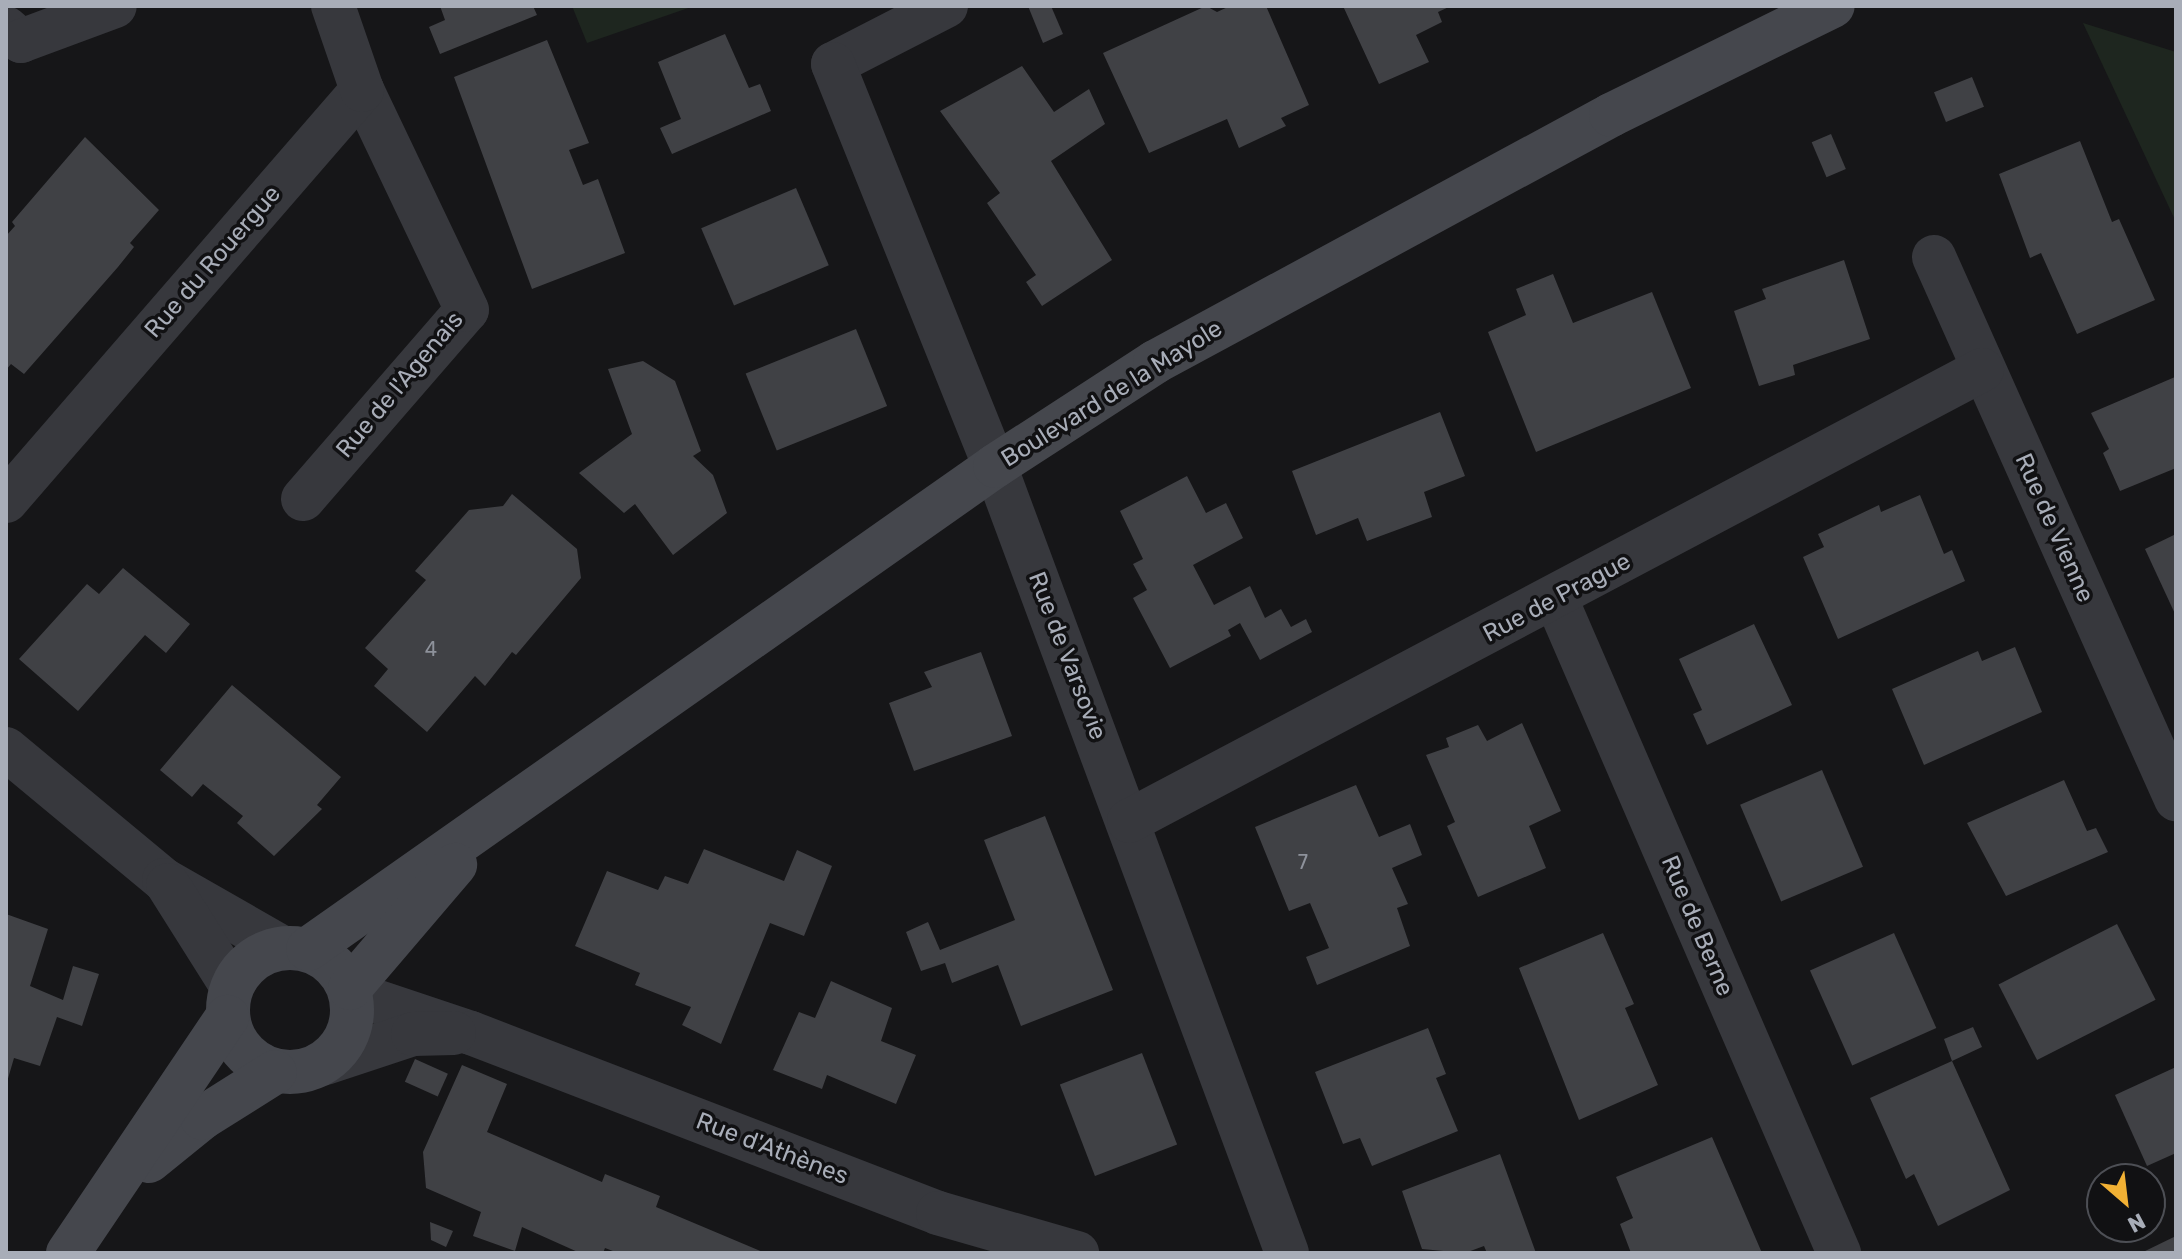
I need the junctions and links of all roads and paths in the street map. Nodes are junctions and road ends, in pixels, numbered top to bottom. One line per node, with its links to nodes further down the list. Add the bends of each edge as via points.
1 (115, 6): 6 (street, via 21,41)
2 (333, 6): 7 (street)
3 (946, 6): 10 (street, Rue de Varsovie, via 833,64)
4 (1861, 6): 5 (main road, Boulevard de la Mayole)
5 (1820, 9): 10 (main road, Boulevard de la Mayole, via 1611,115 1155,362)
6 (6, 28)
7 (362, 90): 11 (street, Rue de l'Agenais, via 467,310); 12 (street, Rue du Rouergue)
8 (1934, 257): 9 (street, Rue de Vienne)
9 (1982, 370): 13 (street, Rue de Prague); 15 (street, Rue de Vienne)
10 (995, 466): 16 (main road, Boulevard de la Mayole); 17 (street, Rue de Varsovie)
11 (303, 499)
12 (6, 501)
13 (1556, 599): 17 (street, Rue de Prague); 29 (street, Rue de Berne)
14 (6, 749): 18 (street)
15 (2176, 799)
16 (493, 821): 19 (main road, Boulevard de la Mayole); 20 (main road, Boulevard de la Mayole)
17 (1129, 821): 28 (street, Rue de Varsovie)
18 (164, 880): 19 (street); 21 (street)
19 (294, 948): 20 (main road, via 338,968); 21 (main road, via 254,958)
20 (351, 990): 22 (street, Rue d'Athènes); 23 (main road, via 354,1013 347,1038)
21 (229, 1001): 24 (main road, via 234,1040 255,1063); 25 (main road)
22 (471, 1033): 23 (street, Rue d'Athènes, via 413,1034); 27 (street, Rue d'Athènes, via 938,1213)
23 (325, 1063): 24 (main road, via 296,1073)
24 (275, 1072): 25 (main road, via 202,1118)
25 (116, 1187): 26 (main road)
26 (68, 1253)
27 (1077, 1253)
28 (1287, 1253)
29 (1839, 1253)

